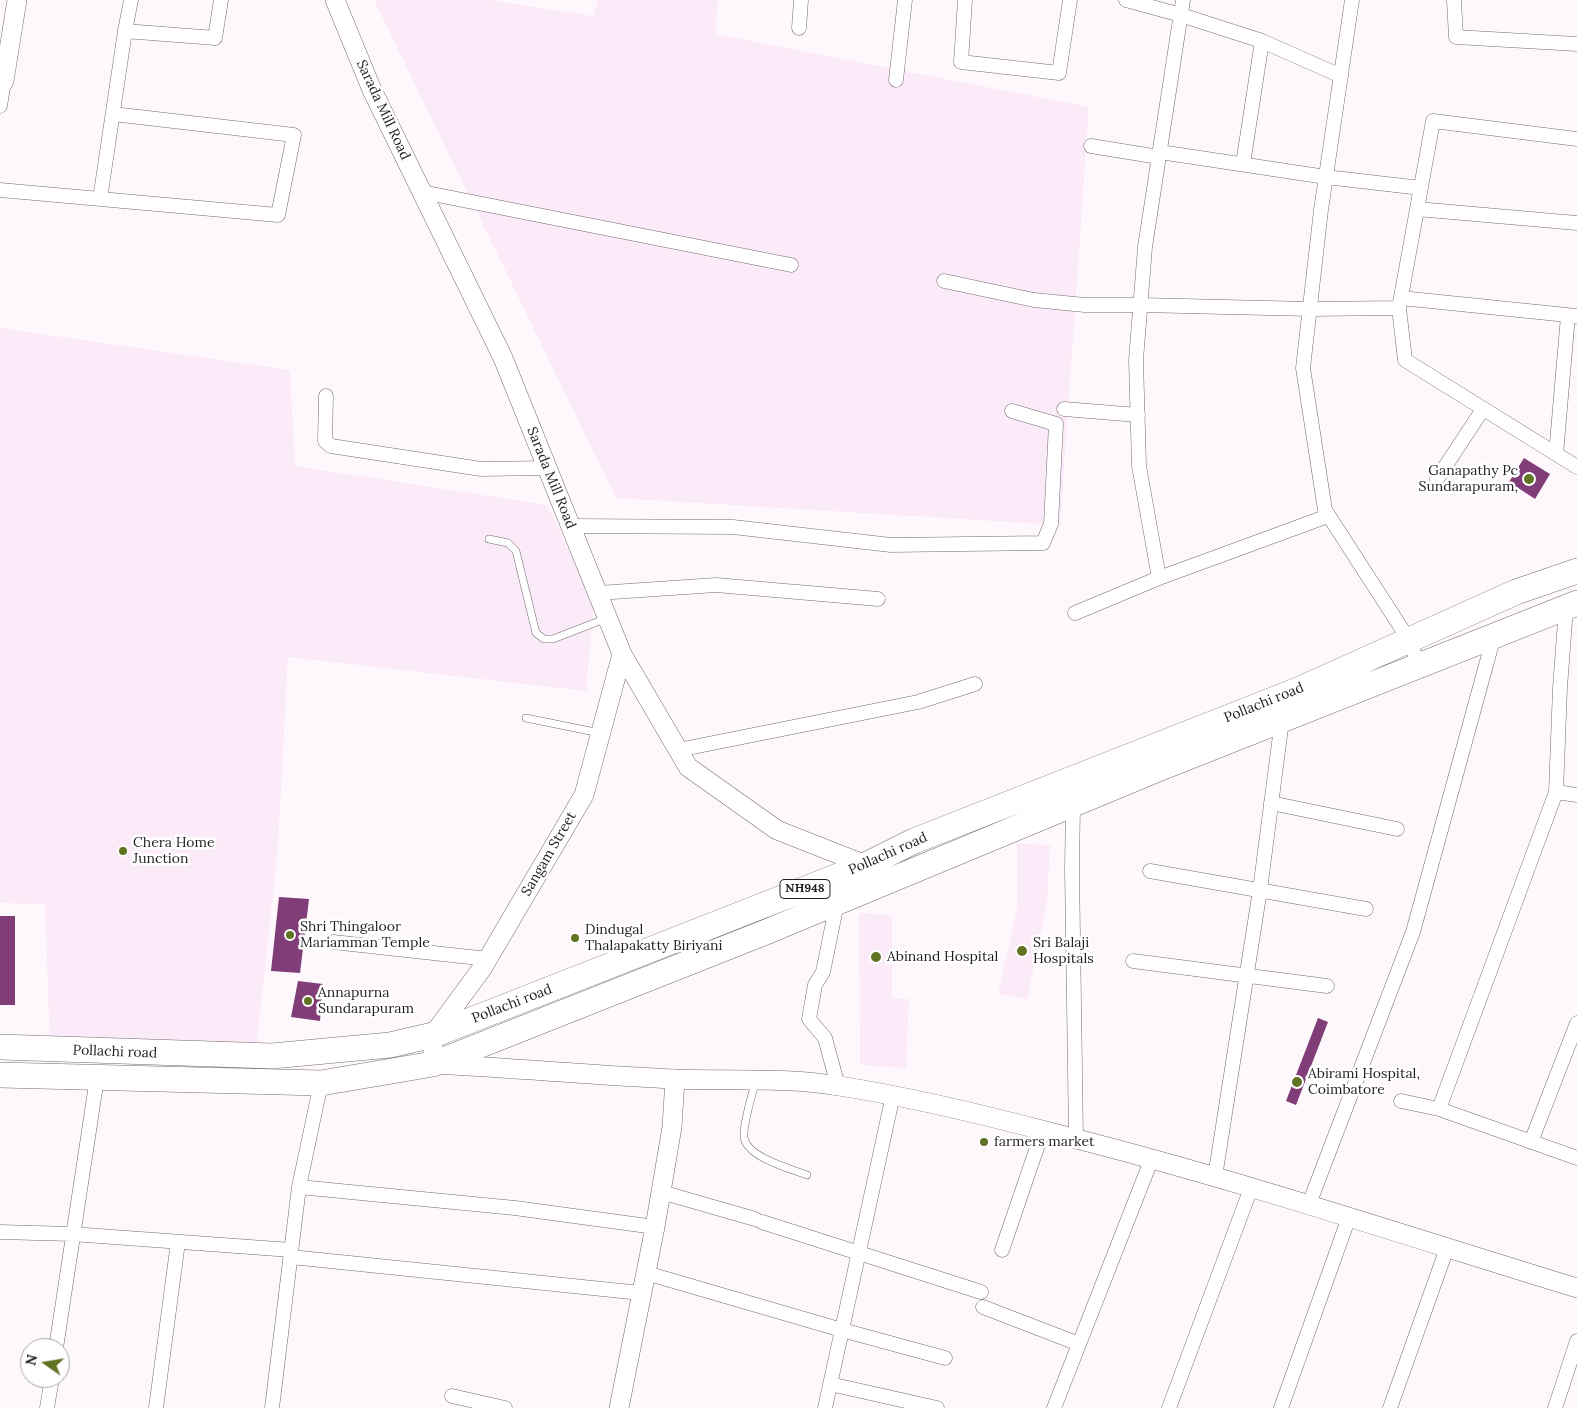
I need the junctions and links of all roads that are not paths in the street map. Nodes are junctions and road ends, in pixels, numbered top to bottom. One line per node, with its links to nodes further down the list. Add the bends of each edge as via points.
1 (18, 0): 19 (main road)
2 (131, 0): 15 (street)
3 (220, 0): 15 (street, via 215,38)
4 (335, 0): 30 (main road, Sarada Mill Road, via 372,90)
5 (801, 0): 14 (street)
6 (905, 0): 20 (street)
7 (964, 0): 8 (street, via 961,62 1059,73)
8 (1070, 0)
9 (1126, 0): 13 (street)
10 (1183, 0): 13 (street)
11 (1352, 0): 18 (street)
12 (1454, 0): 17 (street, via 1456,37)
13 (1181, 15): 16 (street); 25 (street)
14 (799, 28)
15 (126, 31): 22 (street)
16 (1262, 41): 18 (street); 26 (street)
17 (1577, 44)
18 (1341, 76): 27 (street)
19 (2, 80): 21 (street)
20 (896, 80)
21 (0, 106)
22 (113, 114): 31 (street); 31 (street, via 294,135 278,214)
23 (1577, 140): 28 (street, via 1433,121)
24 (1091, 146): 25 (street)
25 (1160, 155): 26 (street); 37 (street)
26 (1242, 164): 27 (street)
27 (1326, 177): 28 (street); 38 (street)
28 (1421, 188): 32 (street)
29 (0, 190): 31 (street)
30 (422, 192): 34 (street); 47 (main road, Sarada Mill Road, via 503,358)
31 (100, 199)
32 (1417, 208): 33 (street); 36 (street)
33 (1577, 223)
34 (791, 265)
35 (944, 281): 37 (street, via 1034,300 1085,305)
36 (1400, 303): 38 (street); 39 (street); 42 (street, via 1405,360)
37 (1141, 304): 38 (street); 44 (street, via 1136,360)
38 (1310, 309): 49 (street, via 1303,368)
39 (1573, 316): 45 (street)
40 (326, 396): 47 (street, via 325,441 331,446 481,469)
41 (1064, 409): 44 (street)
42 (1483, 409): 45 (street); 48 (street)
43 (1012, 412): 50 (street, via 1056,424 1051,524 1043,543 890,545 733,527)
44 (1138, 415): 53 (street, via 1139,466)
45 (1556, 454): 46 (street)
46 (1577, 467)
47 (547, 468): 50 (main road, Sarada Mill Road)
48 (1437, 480)
49 (1328, 516): 53 (street); 60 (street)
50 (570, 526): 54 (main road, Sarada Mill Road)
51 (489, 539): 58 (lane, via 508,544 516,551 536,633 544,639 553,639)
52 (1577, 571): 60 (highway, Pollachi road / NH948, via 1516,592)
53 (1159, 578): 57 (street)
54 (598, 593): 55 (street, via 716,585); 58 (main road, Sarada Mill Road)
55 (878, 599)
56 (1572, 606): 59 (highway, NH948); 68 (street, via 1560,688)
57 (1075, 613)
58 (607, 618): 61 (main road, Sarada Mill Road)
59 (1494, 636): 62 (highway, NH948); 106 (street, via 1413,932)
60 (1409, 640): 62 (street); 74 (highway, Pollachi road / NH948, via 1298,690 914,841)
61 (622, 654): 66 (main road, Sangam Street); 67 (main road, Sarada Mill Road)
62 (1419, 666): 65 (highway, NH948)
63 (975, 684): 67 (street, via 918,702)
64 (526, 718): 66 (lane)
65 (1282, 720): 70 (street); 71 (highway, NH948)
66 (601, 734): 79 (main road, Sangam Street, via 584,795)
67 (678, 750): 74 (main road, Sarada Mill Road, via 688,766 777,830)
68 (1556, 792): 69 (street); 95 (street)
69 (1577, 795)
70 (1271, 803): 72 (street); 75 (street)
71 (1073, 805): 74 (highway, NH948); 97 (street)
72 (1397, 829)
73 (1150, 871): 75 (street)
74 (869, 876): 76 (highway, NH948); 84 (highway, Pollachi road / NH948)
75 (1260, 890): 77 (street); 81 (street)
76 (837, 903): 86 (highway, NH948); 92 (street, via 823,972 815,985 809,1019 825,1038)
77 (1366, 909)
78 (333, 942): 79 (street)
79 (488, 959): 84 (main road, Sangam Street)
80 (1133, 961): 81 (street)
81 (1246, 975): 82 (street); 102 (street)
82 (1327, 986)
83 (1577, 1023): 98 (street)
84 (433, 1035): 85 (highway, Pollachi road / NH948, via 390,1045 272,1056); 86 (main road)
85 (0, 1047)
86 (432, 1064): 89 (main road); 91 (highway, NH948)
87 (0, 1075): 88 (highway, NH948)
88 (97, 1078): 91 (highway, NH948); 110 (street)
89 (675, 1079): 90 (main road); 105 (main road, via 672,1127)
90 (756, 1080): 92 (main road); 101 (lane, via 744,1131 746,1143 753,1153)
91 (321, 1083): 103 (street)
92 (838, 1086): 93 (main road)
93 (893, 1095): 96 (main road); 114 (street)
94 (1401, 1101): 95 (street)
95 (1438, 1110): 98 (street)
96 (1043, 1130): 97 (main road); 113 (street)
97 (1076, 1138): 99 (main road)
98 (1531, 1142): 100 (street)
99 (1152, 1158): 102 (main road); 124 (street)
100 (1577, 1158)
101 (808, 1175)
102 (1215, 1177): 104 (main road)
103 (299, 1188): 108 (street, via 515,1208); 115 (street)
104 (1251, 1188): 106 (main road); 137 (street)
105 (661, 1192): 108 (main road); 114 (street)
106 (1309, 1204): 107 (main road)
107 (1349, 1217): 112 (main road); 138 (street)
108 (655, 1227): 116 (main road)
109 (0, 1232): 110 (street)
110 (72, 1234): 111 (street); 122 (street)
111 (178, 1242): 115 (street); 130 (street)
112 (1447, 1248): 117 (main road); 139 (street)
113 (1002, 1250)
114 (859, 1253): 118 (street); 121 (street)
115 (291, 1254): 119 (street); 131 (street)
116 (646, 1273): 119 (main road); 121 (street)
117 (1577, 1288)
118 (981, 1292)
119 (641, 1293): 133 (main road)
120 (983, 1307): 124 (street)
121 (842, 1330): 125 (street); 126 (street)
122 (57, 1338)
123 (1577, 1341): 140 (street)
124 (1079, 1344): 136 (street)
125 (945, 1358)
126 (830, 1384): 134 (street); 135 (street)
127 (50, 1388): 129 (street)
128 (452, 1396): 132 (street)
129 (47, 1408)
130 (156, 1408)
131 (272, 1408)
132 (504, 1408)
133 (619, 1408)
134 (825, 1408)
135 (936, 1408)
136 (1054, 1408)
137 (1169, 1408)
138 (1281, 1408)
139 (1390, 1408)
140 (1555, 1408)

